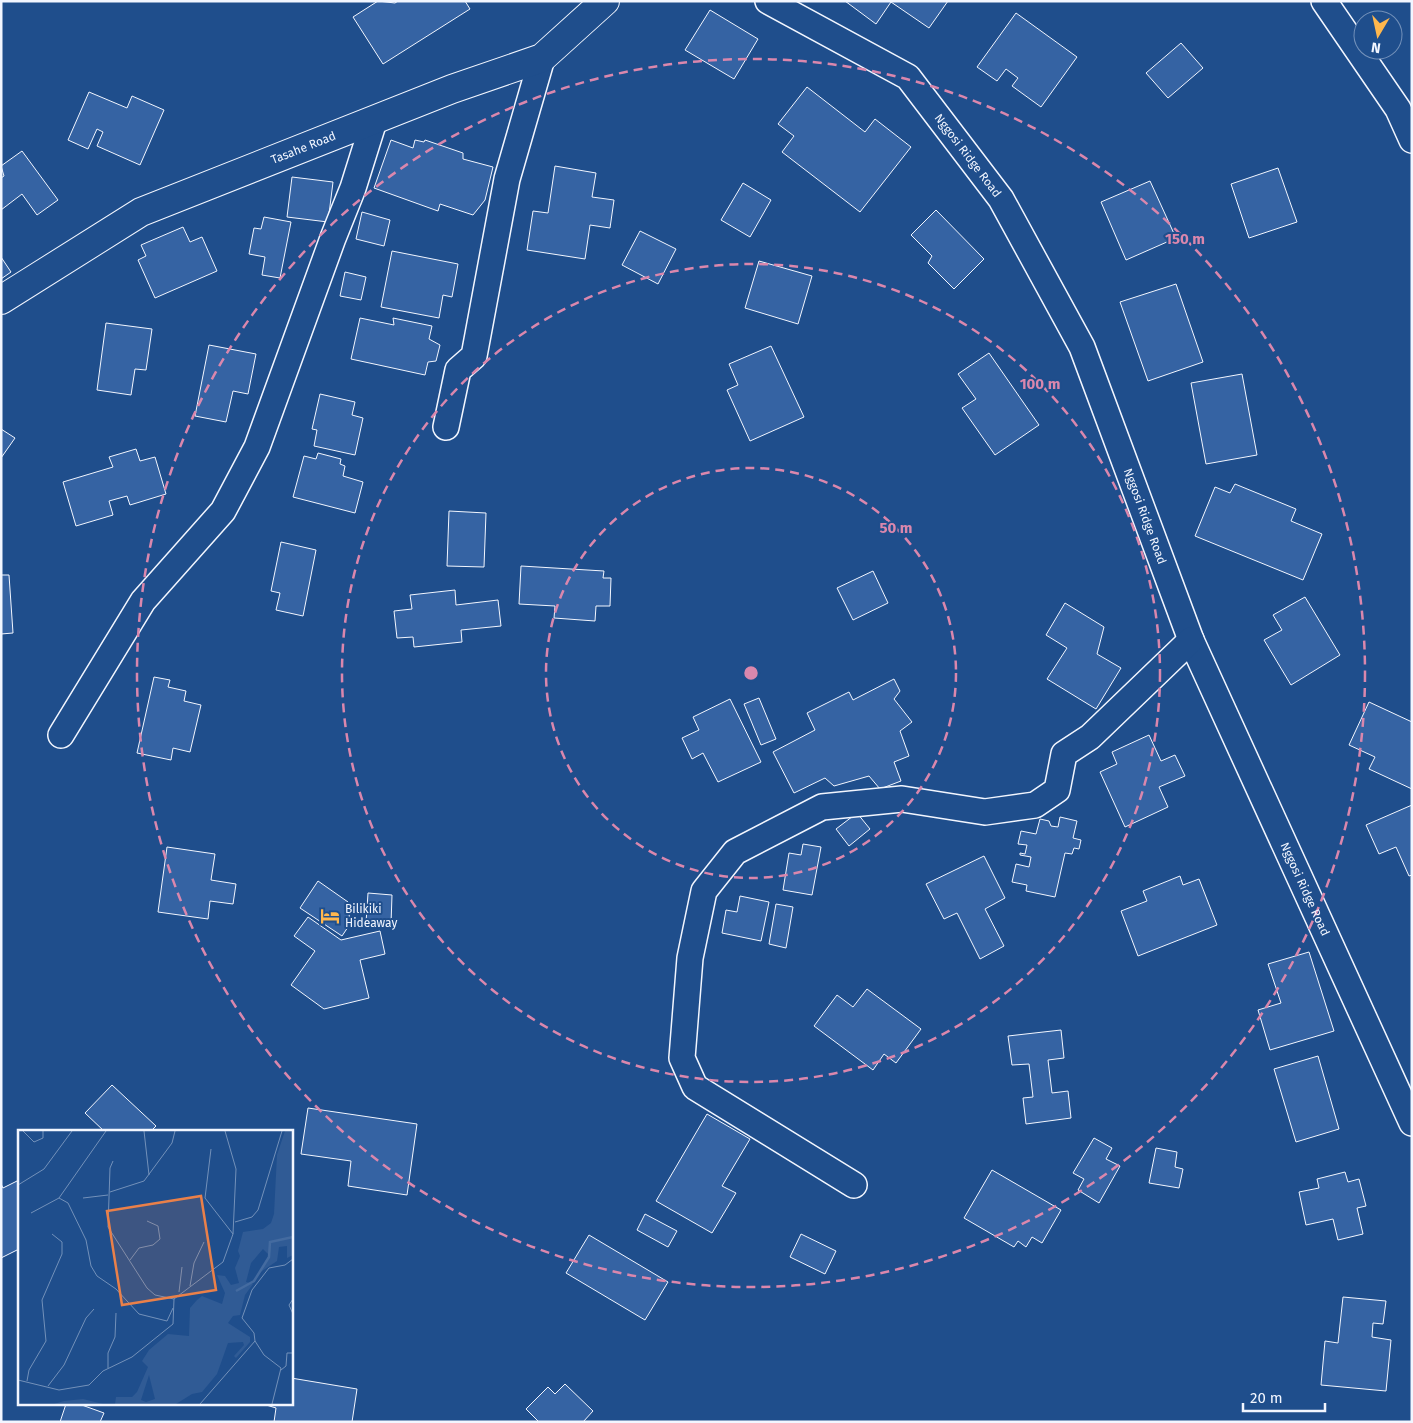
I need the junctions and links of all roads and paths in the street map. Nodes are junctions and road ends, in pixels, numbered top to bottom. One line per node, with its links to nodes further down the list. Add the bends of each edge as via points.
1 (605, 1): 4 (street, Tasahe Road)
2 (768, 1): 9 (street, Nggosi Ridge Road, via 908,77 1001,199 1082,347)
3 (1324, 1): 6 (street, via 1398,109)
4 (542, 58): 5 (street, Tasahe Road, via 452,89); 8 (street, via 507,178 474,356 458,370)
5 (374, 121): 7 (street, Tasahe Road, via 141,212); 10 (street, via 353,188 257,447 223,511 143,601)
6 (1412, 140)
7 (1, 300)
8 (446, 427)
9 (1191, 640): 11 (street, Nggosi Ridge Road); 12 (street, via 1090,737 1064,754 1057,790 1035,804 985,812 902,799 822,807 735,852 704,892 690,958 682,1058 695,1087)
10 (61, 735)
11 (1412, 1123)
12 (854, 1185)

